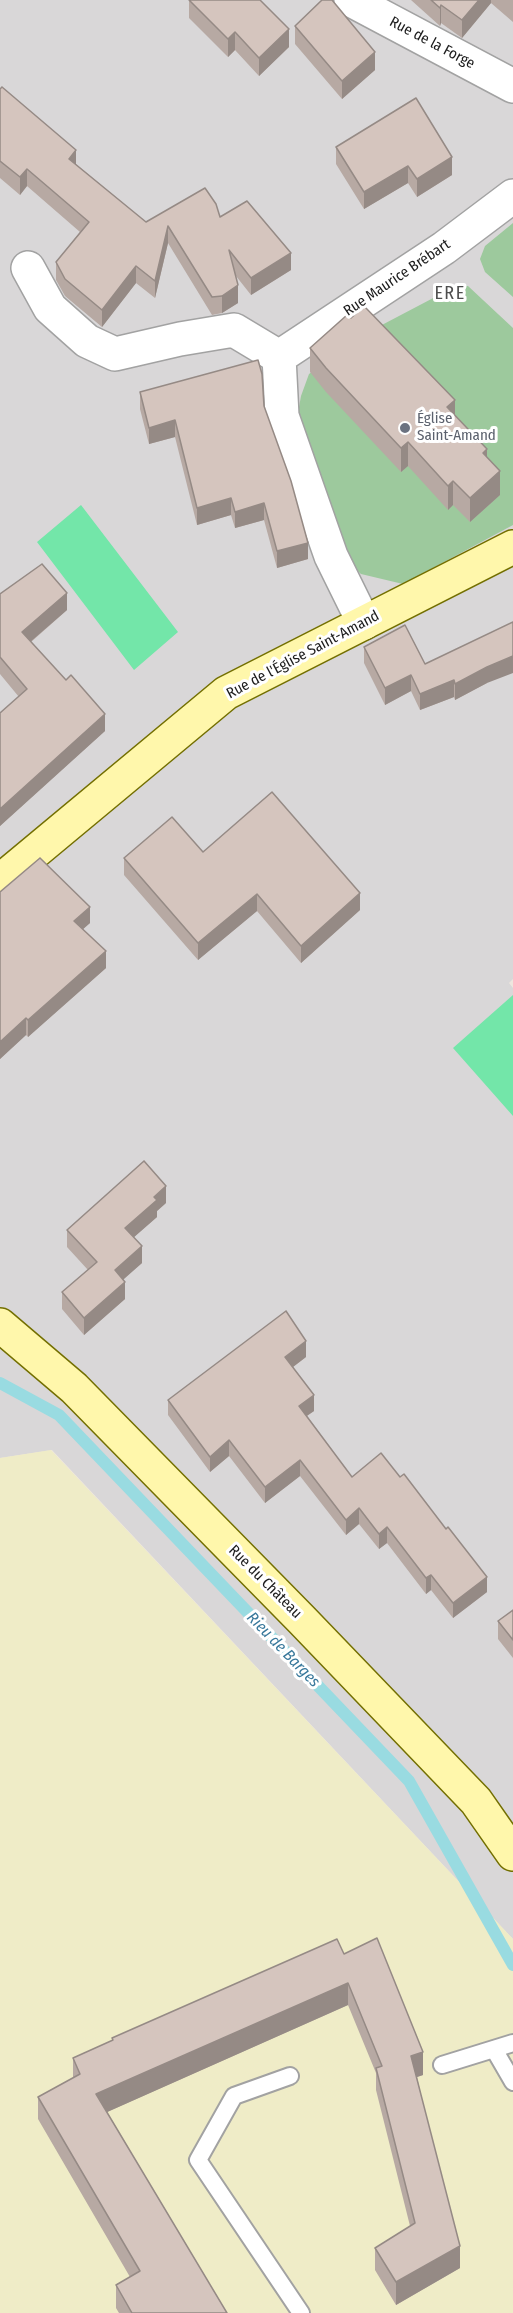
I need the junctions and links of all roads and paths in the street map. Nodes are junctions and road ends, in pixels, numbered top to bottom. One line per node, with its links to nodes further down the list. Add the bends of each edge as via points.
1 (351, 0): 2 (street, Rue de la Forge)
2 (513, 86)
3 (513, 196): 5 (street, Rue Maurice Brébart, via 444,248)
4 (27, 268): 5 (street, via 50,308 87,341 115,354 234,330)
5 (279, 357): 7 (street, via 282,416 332,556)
6 (513, 547): 7 (street, Rue de l'Église Saint-Amand)
7 (364, 623): 8 (street, Rue de l'Église Saint-Amand, via 226,693)
8 (0, 881)
9 (0, 1325): 10 (street, Rue du Château, via 74,1388 311,1629 476,1801)
10 (513, 1854)
11 (513, 2043): 12 (lane)
12 (495, 2050): 13 (lane); 15 (lane)
13 (442, 2065)
14 (290, 2076): 16 (lane, via 234,2096 198,2160)
15 (513, 2082)
16 (300, 2313)

